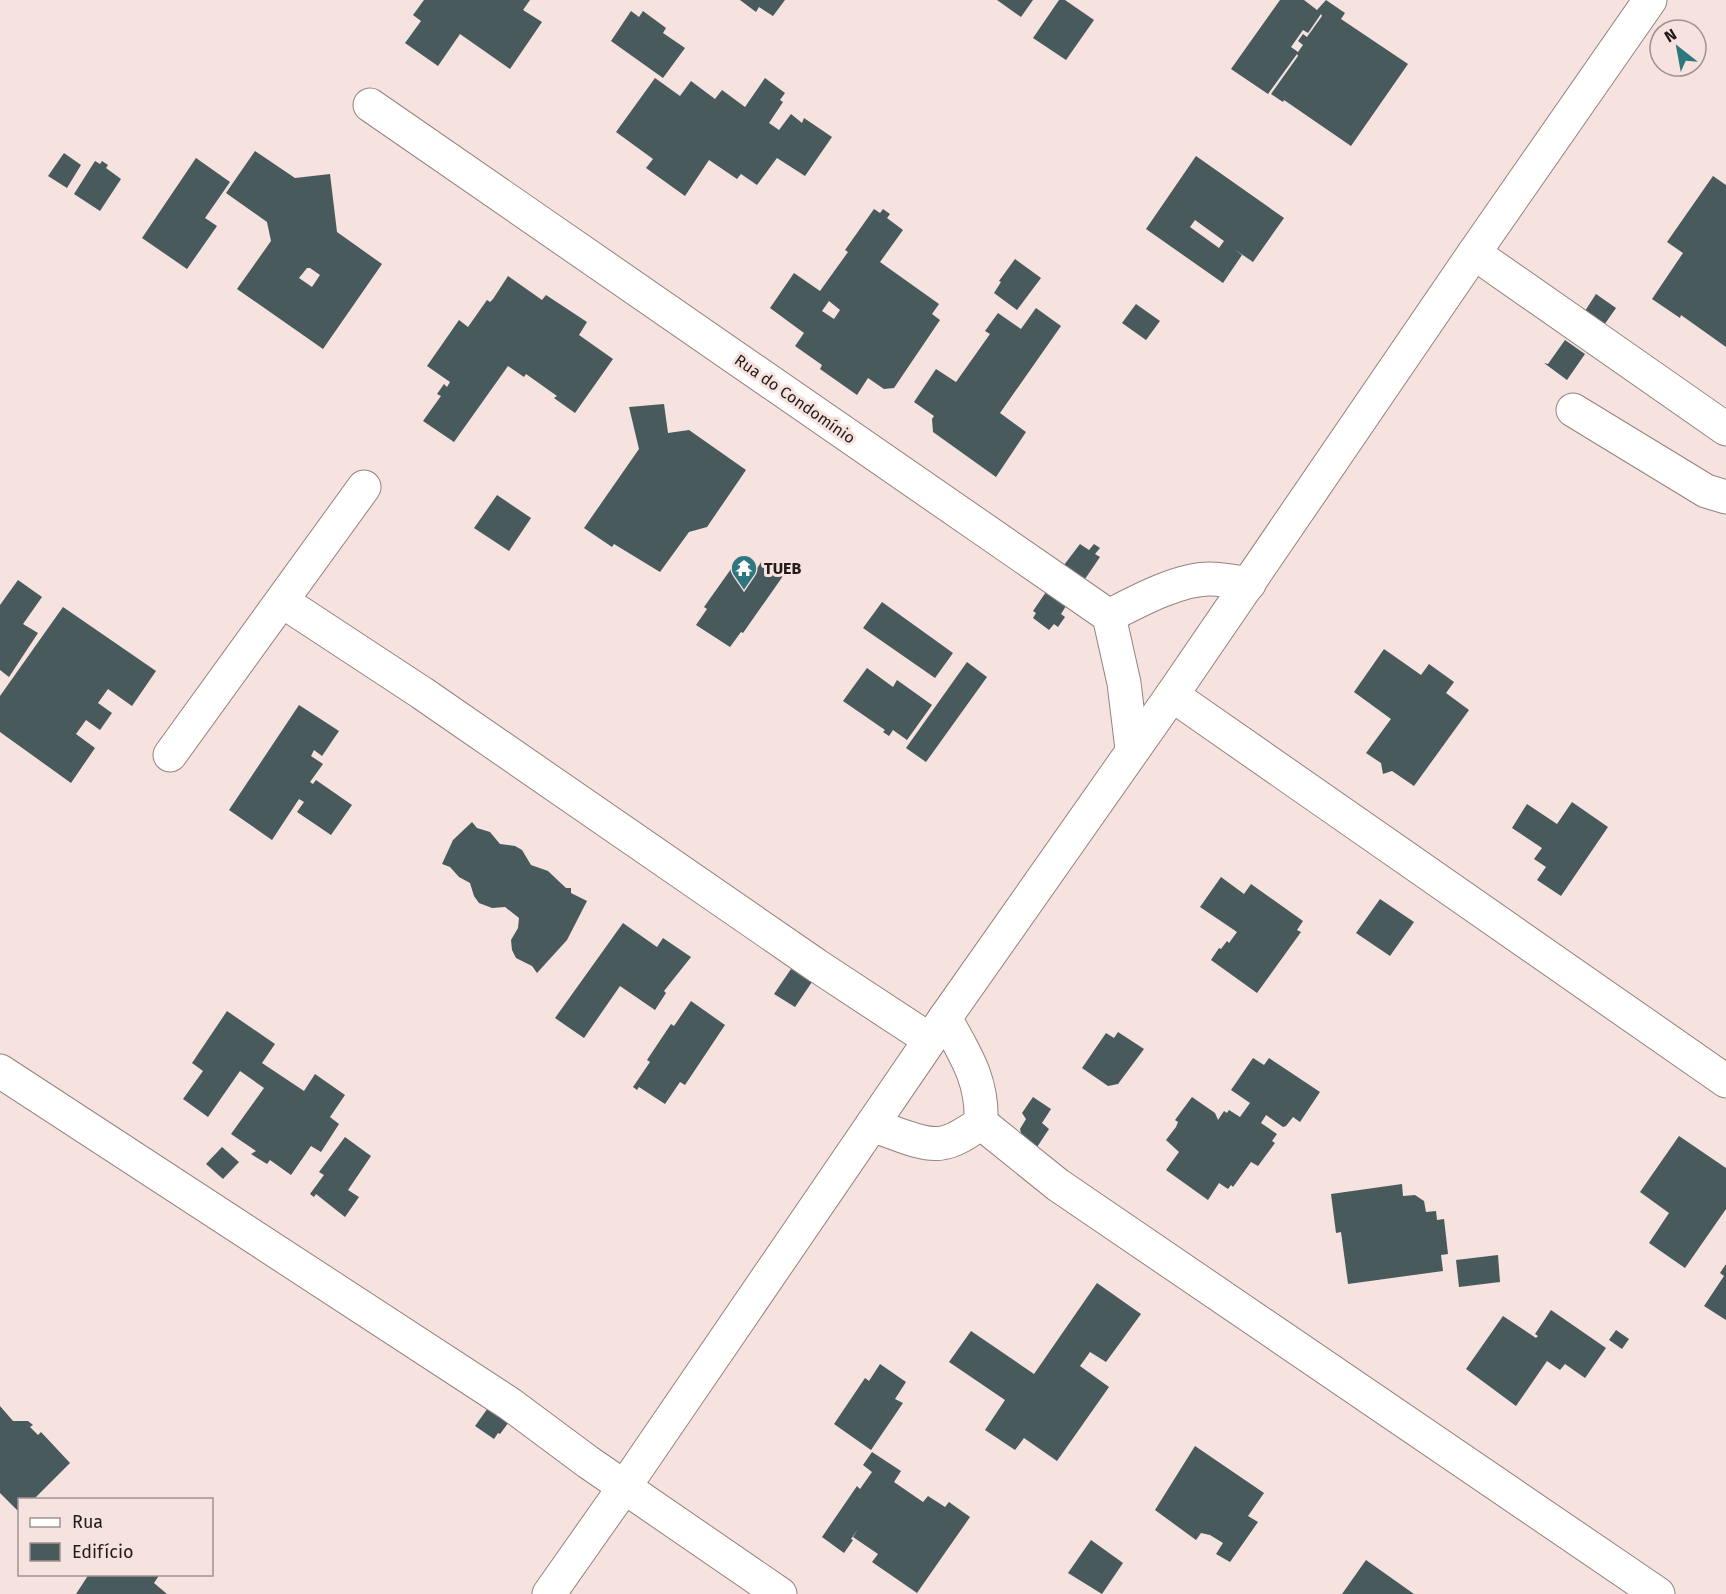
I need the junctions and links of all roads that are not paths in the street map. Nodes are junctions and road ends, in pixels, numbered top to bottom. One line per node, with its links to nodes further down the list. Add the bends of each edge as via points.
1 (1650, 0): 3 (street)
2 (370, 105): 10 (street, Rua do Condomínio)
3 (1474, 253): 5 (street); 8 (street)
4 (1574, 410): 7 (street, via 1706,490)
5 (1726, 429)
6 (364, 487): 9 (street)
7 (1726, 497)
8 (1249, 584): 10 (street, via 1209,579 1189,583 1155,593); 11 (street)
9 (282, 601): 13 (street); 14 (street, via 816,965)
10 (1109, 616): 12 (street, via 1124,683)
11 (1172, 695): 12 (street); 16 (street)
12 (1132, 749): 14 (street)
13 (170, 755)
14 (938, 1029): 17 (street, via 965,1054 978,1084); 18 (street)
15 (0, 1071): 19 (street, via 510,1404)
16 (1726, 1081)
17 (981, 1123): 18 (street, via 942,1143 926,1143); 22 (street, via 1058,1185)
18 (872, 1125): 19 (street)
19 (625, 1486): 20 (street); 21 (street)
20 (549, 1594)
21 (780, 1594)
22 (1658, 1594)

